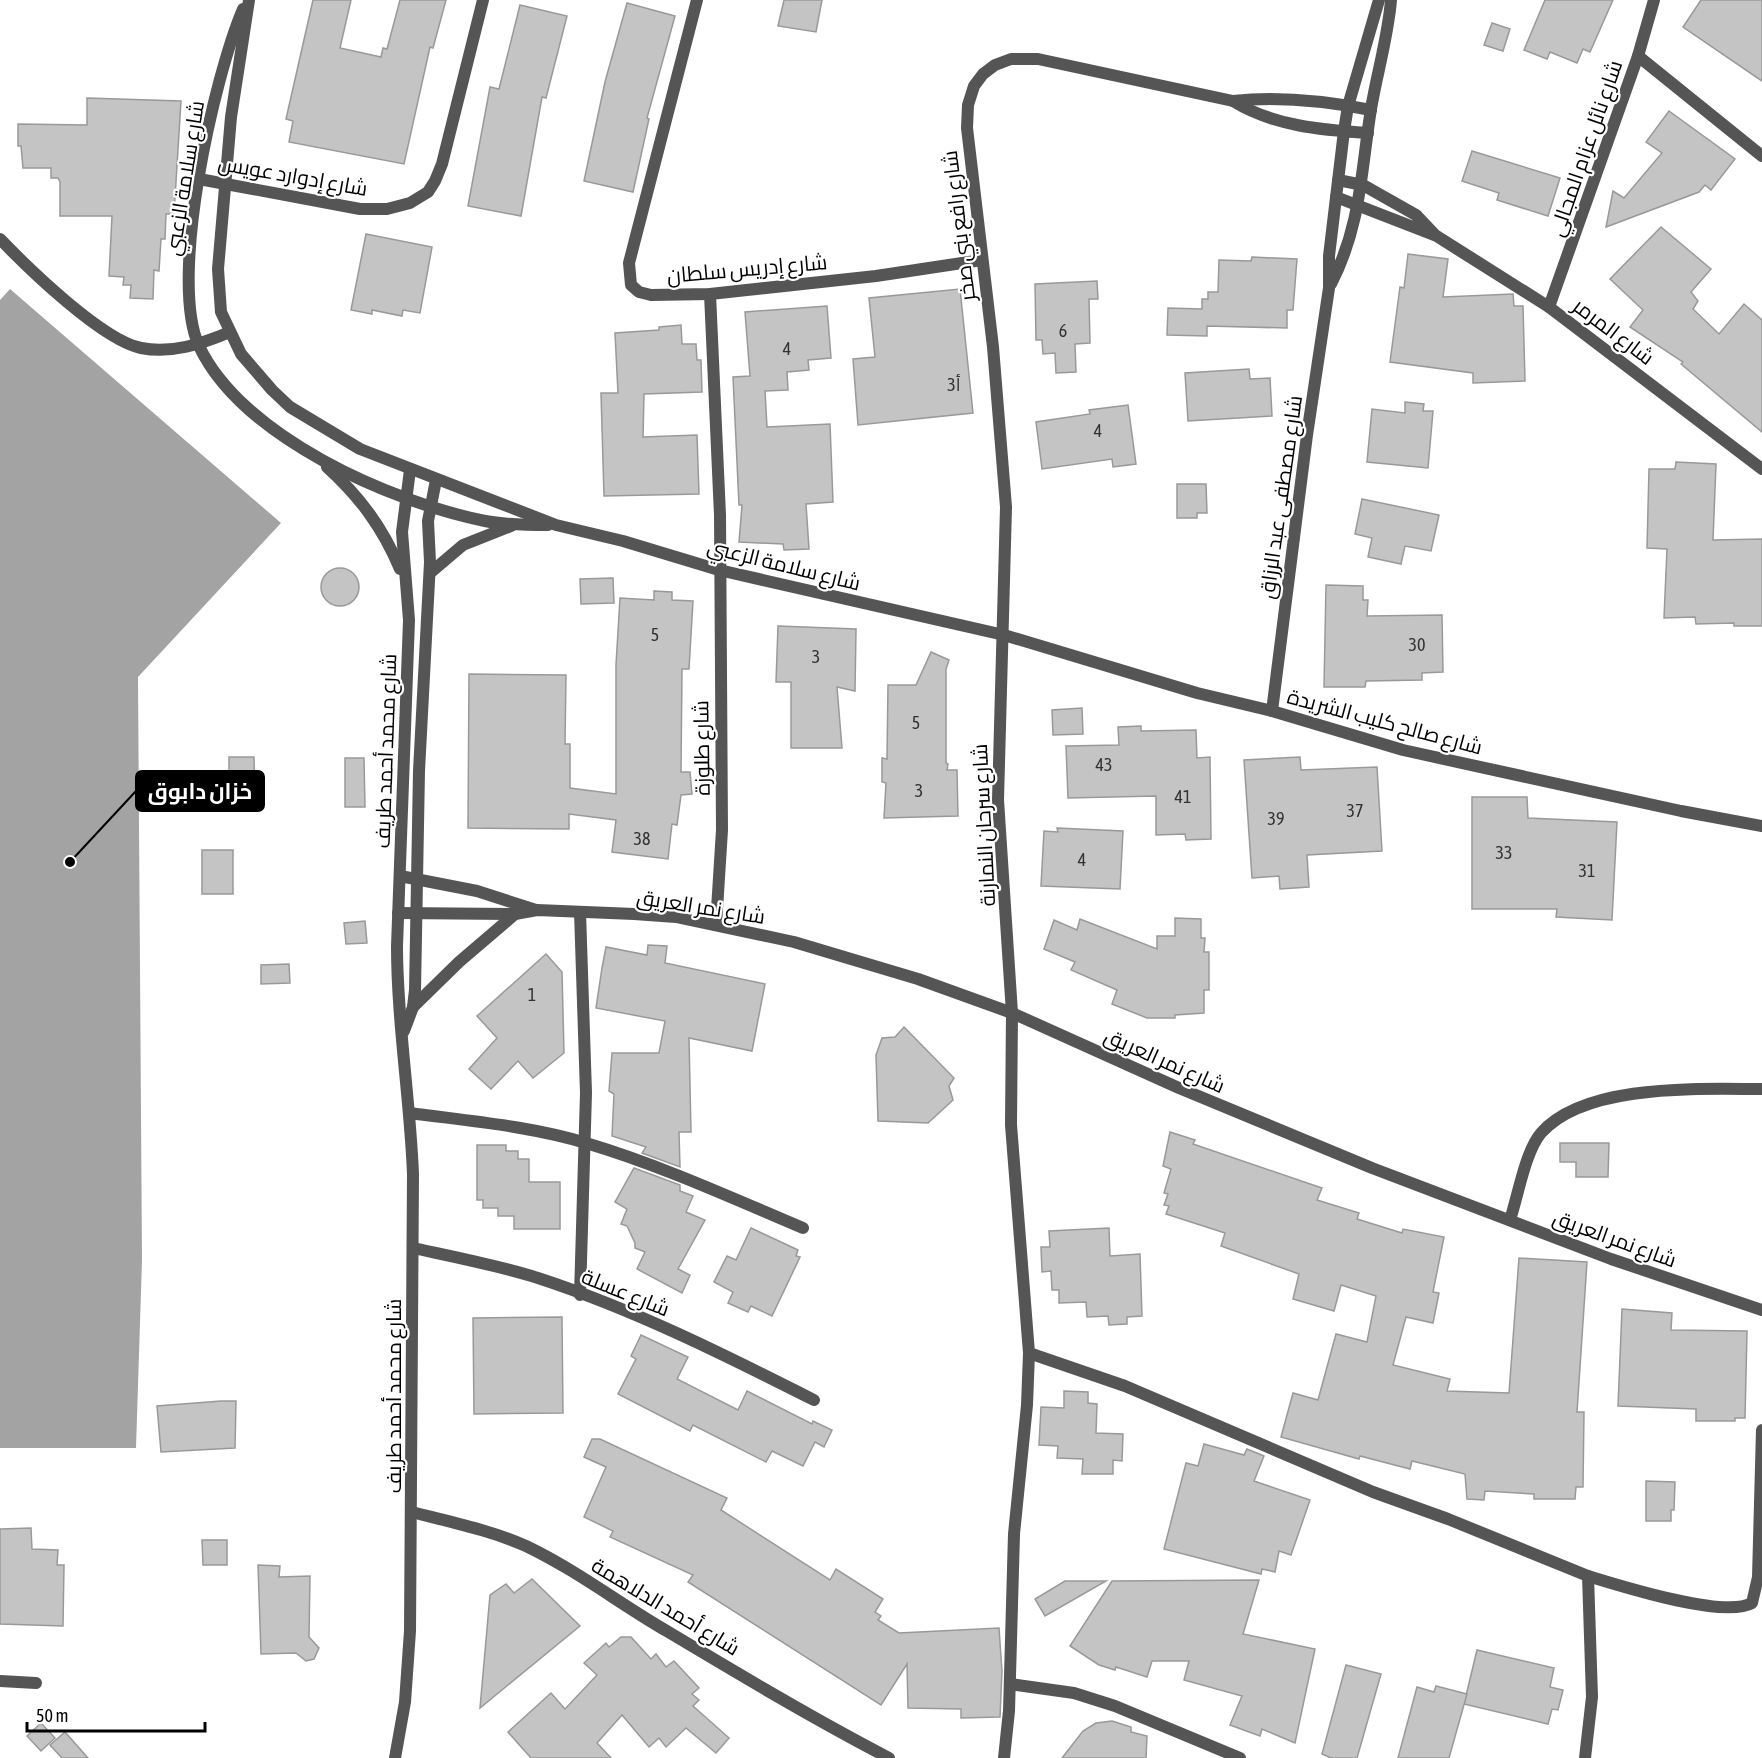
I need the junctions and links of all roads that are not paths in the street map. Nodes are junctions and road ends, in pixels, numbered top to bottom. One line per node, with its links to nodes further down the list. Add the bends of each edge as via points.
1 (248, 0): 14 (street, شارع سلامة الزعبي, via 225,60); 16 (street, شارع سلامة الزعبي)
2 (483, 0): 16 (street, شارع إدوارد عويس, via 442,164 428,192 395,207 360,209)
3 (697, 0): 24 (street, شارع إدريس سلطان, via 628,277 639,292 651,295)
4 (1379, 0): 9 (street, شارع مصطفى عبد الرزاق)
5 (1391, 0): 10 (street, شارع مصطفى عبد الرزاق)
6 (1654, 0): 7 (street, شارع نائل عزام المجالي)
7 (1638, 56): 13 (street); 25 (street, شارع نائل عزام المجالي)
8 (1233, 100): 9 (street, شارع رافع بني صخر, via 1261,98); 11 (street, شارع رافع بني صخر, via 1254,114 1285,123); 22 (street, شارع رافع بني صخر, via 1038,59 1011,59 995,65 974,86 968,105 968,157)
9 (1348, 106): 10 (street, شارع رافع بني صخر); 11 (street, شارع مصطفى عبد الرزاق)
10 (1371, 110): 12 (street, شارع مصطفى عبد الرزاق)
11 (1344, 131): 12 (street, شارع رافع بني صخر); 15 (street, شارع مصطفى عبد الرزاق)
12 (1368, 133): 17 (street, شارع مصطفى عبد الرزاق)
13 (1762, 156)
14 (199, 179): 16 (street, شارع إدوارد عويس); 27 (street, شارع سلامة الزعبي, via 188,284 189,307)
15 (1338, 180): 17 (street, شارع المرمر); 18 (street, شارع مصطفى عبد الرزاق)
16 (226, 183): 26 (street, شارع سلامة الزعبي, via 218,292)
17 (1363, 185): 19 (street, شارع مصطفى عبد الرزاق); 20 (street, شارع المرمر, via 1416,214)
18 (1335, 197): 19 (street, شارع المرمر); 23 (street, شارع مصطفى عبد الرزاق)
19 (1359, 206): 20 (street, شارع المرمر); 23 (street, شارع مصطفى عبد الرزاق, via 1344,260)
20 (1435, 235): 25 (street, شارع المرمر)
21 (0, 239): 27 (street, via 121,340 140,348)
22 (982, 260): 24 (street, شارع إدريس سلطان); 39 (street, شارع رافع بني صخر, via 1006,507)
23 (1329, 288): 40 (street, شارع مصطفى عبد الرزاق)
24 (710, 294): 36 (street, شارع طلوزة)
25 (1549, 307): 29 (street, شارع المرمر)
26 (230, 332): 27 (street); 30 (street, شارع سلامة الزعبي, via 255,372 290,407 360,449)
27 (199, 345): 28 (street, شارع سلامة الزعبي, via 233,396)
28 (311, 452): 32 (street, شارع سلامة الزعبي); 38 (street, via 372,514)
29 (1762, 469)
30 (410, 470): 31 (street, شارع سلامة الزعبي); 32 (street, شارع محمد أحمد طريف)
31 (436, 480): 33 (street, شارع محمد أحمد طريف); 35 (street, شارع سلامة الزعبي)
32 (405, 499): 33 (street, شارع سلامة الزعبي); 38 (street, شارع محمد أحمد طريف)
33 (430, 506): 34 (street, شارع سلامة الزعبي); 37 (street, شارع محمد أحمد طريف)
34 (514, 525): 35 (street, شارع سلامة الزعبي); 37 (street, via 463,545)
35 (556, 525): 36 (street, شارع سلامة الزعبي)
36 (719, 570): 39 (street, شارع سلامة الزعبي); 49 (street, شارع طلوزة, via 722,830)
37 (430, 573): 43 (street, شارع محمد أحمد طريف, via 419,771)
38 (405, 579): 42 (street, شارع محمد أحمد طريف, via 410,620)
39 (1004, 635): 40 (street, شارع صالح كليب الشريدة, via 1197,693); 51 (street, شارع سرحان النمارنة, via 998,800)
40 (1272, 711): 41 (street, شارع صالح كليب الشريدة, via 1403,750)
41 (1762, 826)
42 (400, 876): 43 (street, شارع نمر العريق); 47 (street, شارع محمد أحمد طريف)
43 (419, 879): 44 (street, شارع نمر العريق); 45 (street, شارع محمد أحمد طريف)
44 (537, 910): 46 (street, شارع نمر العريق); 48 (street, شارع نمر العريق)
45 (419, 912): 47 (street, شارع نمر العريق); 48 (street, شارع نمر العريق); 50 (street, شارع محمد أحمد طريف)
46 (580, 912): 49 (street, شارع نمر العريق, via 676,917); 55 (street)
47 (398, 913): 52 (street, شارع محمد أحمد طريف, via 397,990)
48 (515, 914): 50 (street)
49 (716, 925): 51 (street, شارع نمر العريق, via 817,948)
50 (413, 1007): 52 (street, شارع محمد أحمد طريف)
51 (1012, 1013): 56 (street, شارع نمر العريق, via 1222,1106); 61 (street, شارع سرحان النمارنة, via 1011,1125)
52 (403, 1033): 54 (street, شارع محمد أحمد طريف)
53 (1762, 1089): 56 (street, via 1674,1091 1607,1099 1562,1114 1540,1135)
54 (410, 1113): 55 (street); 58 (street, شارع محمد أحمد طريف)
55 (585, 1142): 57 (street); 59 (street)
56 (1510, 1220): 60 (street, شارع نمر العريق)
57 (803, 1227)
58 (413, 1248): 59 (street, شارع عسلة, via 485,1263); 64 (street, شارع محمد أحمد طريف)
59 (580, 1295): 62 (street, شارع عسلة, via 732,1358)
60 (1762, 1310)
61 (1029, 1353): 65 (street, via 1125,1386 1373,1492); 68 (street, شارع سرحان النمارنة, via 1014,1534)
62 (814, 1400)
63 (1762, 1430): 65 (street, via 1758,1577 1752,1603 1728,1608 1652,1595)
64 (412, 1512): 69 (street, شارع محمد أحمد طريف, via 410,1643); 70 (street, شارع أحمد الدلاهمة, via 485,1531 564,1566 656,1624)
65 (1588, 1576): 73 (street, via 1592,1697)
66 (0, 1681): 67 (street)
67 (36, 1683)
68 (1010, 1684): 71 (street, شارع سرحان النمارنة); 72 (street, via 1074,1693 1115,1706)
69 (395, 1758)
70 (889, 1758)
71 (1004, 1758)
72 (1240, 1758)
73 (1585, 1758)

